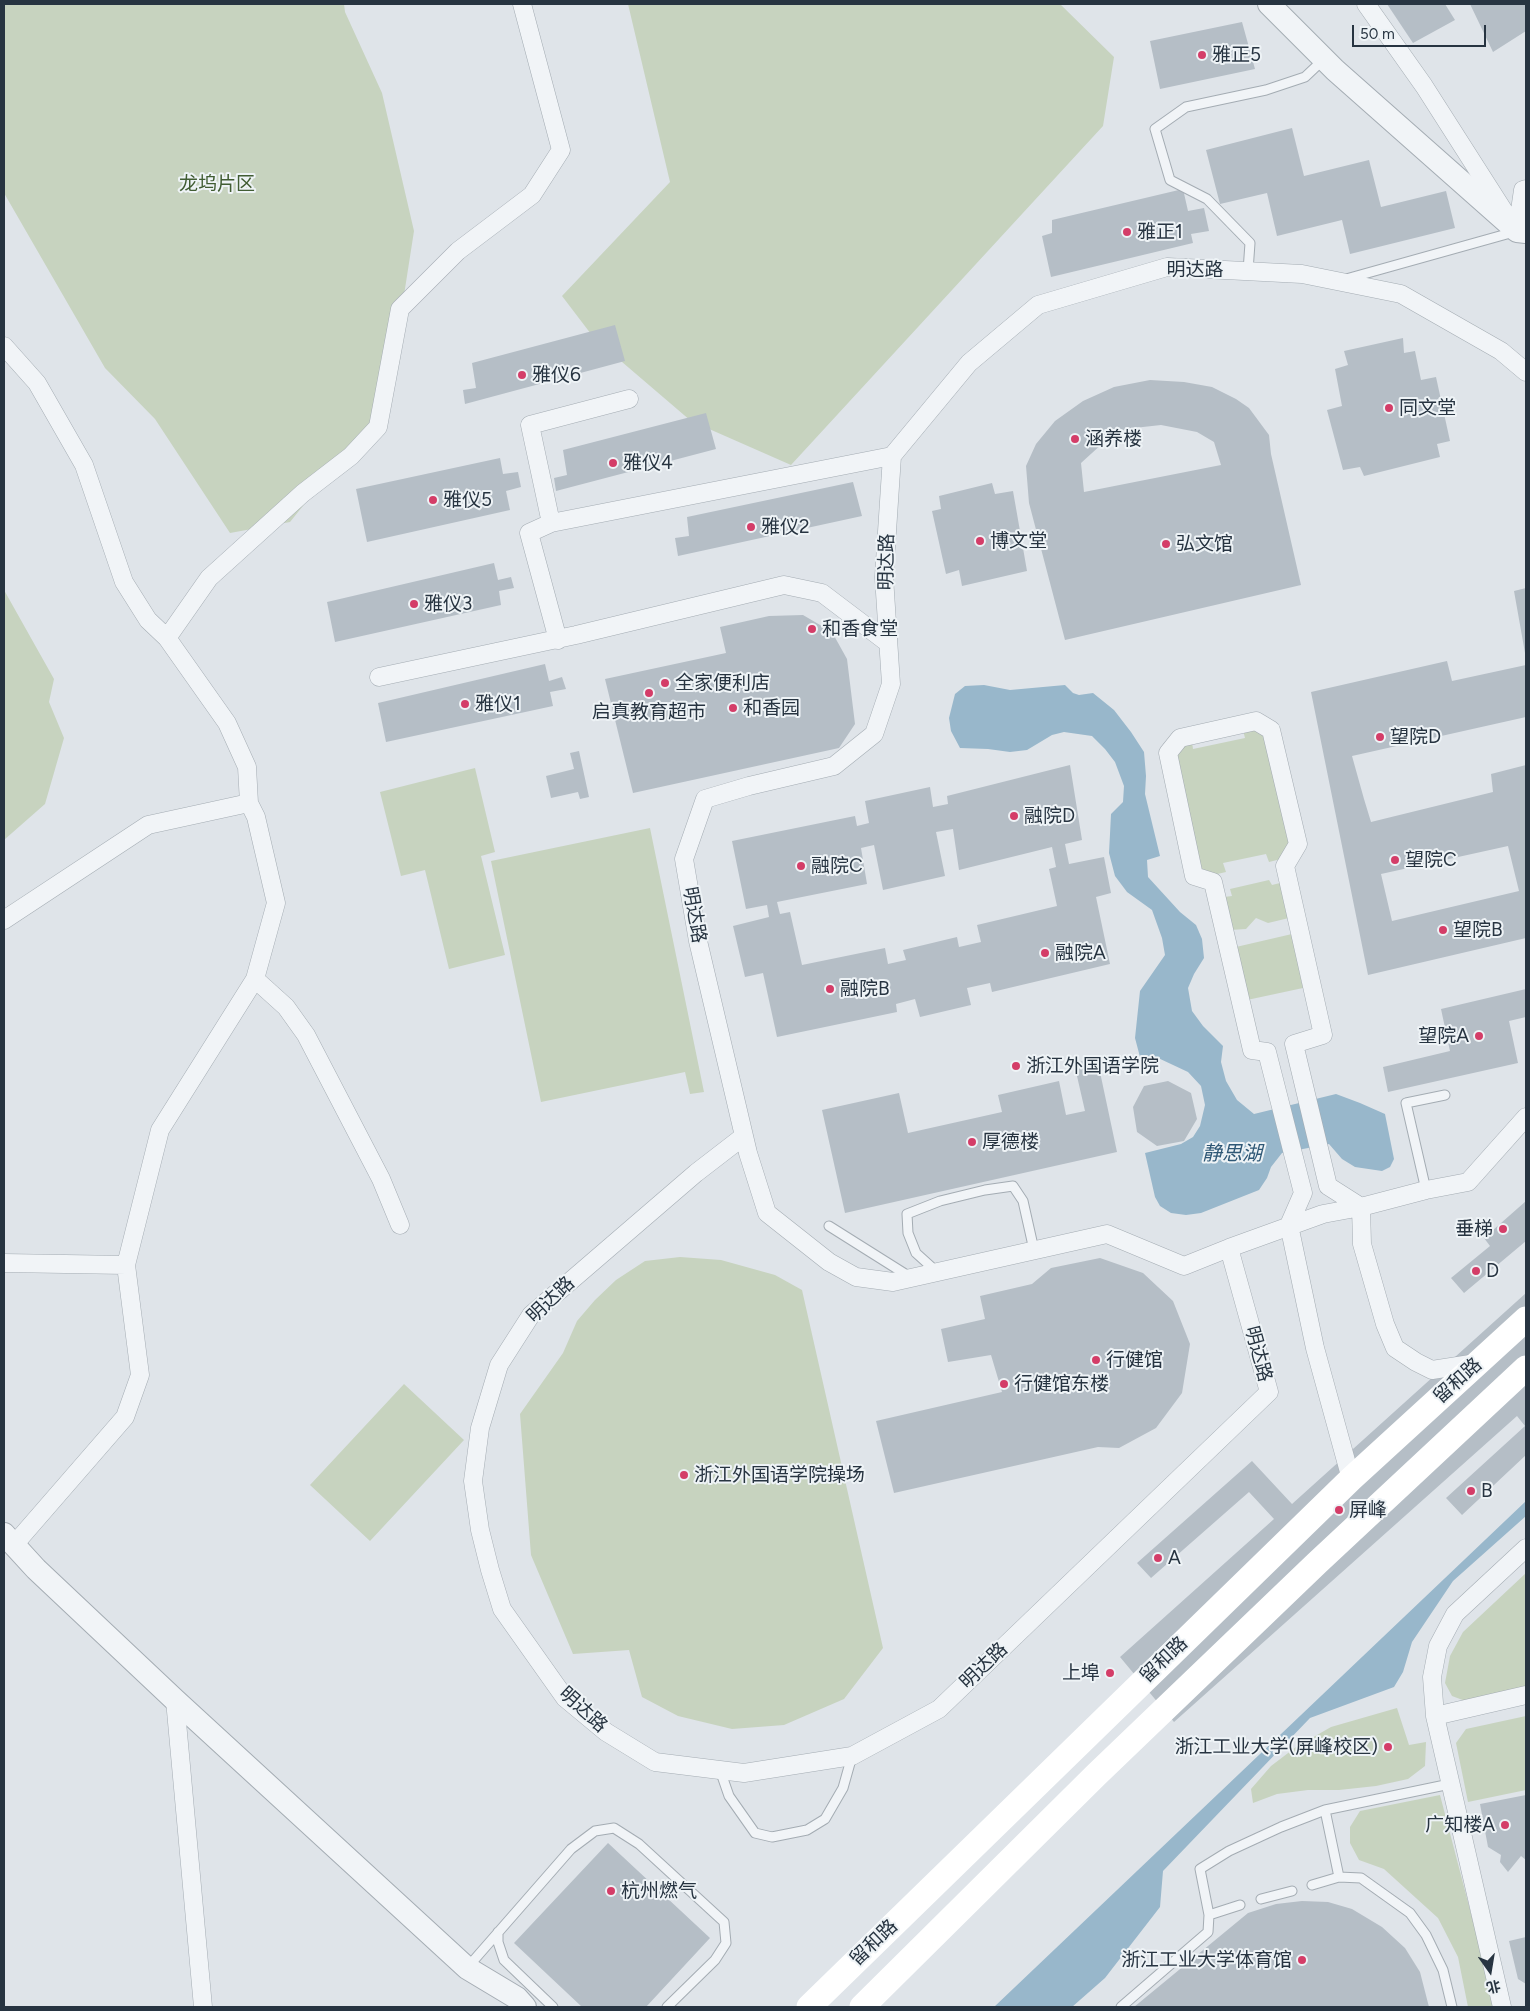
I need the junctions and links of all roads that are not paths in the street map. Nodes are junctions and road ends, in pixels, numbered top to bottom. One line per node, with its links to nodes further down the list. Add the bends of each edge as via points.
1 (522, 4): 14 (street, via 561,150 532,195 458,251 400,309 378,427 351,456 302,493 209,578)
2 (1269, 4): 4 (street)
3 (1366, 4): 6 (street)
4 (1324, 59): 6 (street); 7 (lane, via 1305,77 1266,90 1186,107 1155,129 1170,180 1207,199 1250,243)
5 (1526, 189): 6 (street, via 1523,190)
6 (1522, 231): 8 (lane)
7 (1248, 271): 8 (street, 明达路, via 1302,274); 12 (street, 明达路, via 1167,267 1038,305 969,363)
8 (1338, 281): 10 (street, 明达路, via 1401,294 1500,352)
9 (4, 346): 14 (street, via 37,383 84,465 124,582 148,620)
10 (1526, 372)
11 (629, 399): 13 (street, via 530,425)
12 (892, 456): 13 (street); 16 (street, 明达路, via 884,577)
13 (551, 523): 15 (street, via 529,533)
14 (167, 638): 18 (street, via 227,723 247,767)
15 (558, 640): 16 (street, via 784,585 822,593); 17 (street)
16 (888, 643): 23 (street, 明达路, via 891,684 874,734 834,766 705,799 684,859 698,941)
17 (379, 677)
18 (248, 803): 19 (street, via 148,825); 20 (street, via 256,817 276,903)
19 (4, 920)
20 (255, 979): 27 (street, via 286,1007 306,1035 381,1179); 32 (street, via 160,1130)
21 (1445, 1095): 24 (lane, via 1406,1104)
22 (1526, 1117): 24 (street, via 1468,1182)
23 (744, 1136): 34 (street, via 767,1213 829,1262 856,1277 893,1282); 45 (street, 明达路, via 696,1173 531,1315 499,1365 480,1428 473,1482 480,1530 502,1609 565,1698 606,1732 655,1762)
24 (1426, 1190): 25 (street)
25 (1361, 1207): 26 (street); 26 (street, via 1328,1186 1294,1044 1322,1035 1285,866 1298,844 1271,730 1256,721 1180,738 1168,753 1194,876 1213,882 1252,1050 1267,1052 1303,1192); 36 (street, via 1362,1244 1395,1348 1432,1370)
26 (1289, 1225): 29 (street); 38 (street, via 1315,1348)
27 (400, 1226)
28 (830, 1226): 34 (lane)
29 (1229, 1248): 30 (street, via 1184,1266 1107,1234); 44 (street, 明达路, via 1269,1392 939,1709)
30 (1034, 1250): 33 (street); 33 (lane, via 1023,1201 1013,1186 985,1190 940,1201 907,1214 908,1233 916,1253)
31 (4, 1263): 32 (street)
32 (126, 1265): 39 (street, via 140,1375 125,1417)
33 (937, 1272): 34 (street)
34 (912, 1278)
35 (1526, 1319): 36 (main road, 留和路)
36 (1477, 1363): 38 (main road, 留和路)
37 (1526, 1368): 61 (main road, 留和路, via 1316,1563)
38 (1351, 1479): 60 (main road, 留和路)
39 (8, 1540): 42 (street)
40 (1526, 1548): 43 (street, via 1456,1614 1438,1646 1432,1677)
41 (1526, 1695): 43 (street)
42 (175, 1700): 55 (street); 56 (street)
43 (1435, 1716): 46 (street)
44 (852, 1756): 45 (street, 明达路, via 744,1773); 45 (lane, via 843,1788 825,1819 807,1830 772,1837 755,1833 729,1796)
45 (720, 1770)
46 (1450, 1784): 47 (lane); 64 (street)
47 (1325, 1810): 48 (lane); 53 (lane, via 1230,1851 1200,1869)
48 (1339, 1877): 49 (lane); 63 (lane, via 1361,1878 1410,1913 1426,1935 1443,1970)
49 (1312, 1885)
50 (1292, 1891): 51 (lane)
51 (1261, 1899)
52 (1240, 1905): 53 (lane)
53 (1208, 1915): 62 (lane, via 1208,1932)
54 (498, 1932): 55 (lane); 58 (lane, via 504,1960); 59 (lane, via 571,1849 595,1831 614,1828 639,1844 724,1922 726,1943 716,1960)
55 (467, 1968): 57 (street, via 517,1998)
56 (203, 2007)
57 (526, 2007)
58 (553, 2007)
59 (667, 2007)
60 (809, 2007)
61 (862, 2007)
62 (1121, 2007)
63 (1452, 2007)
64 (1502, 2007)

